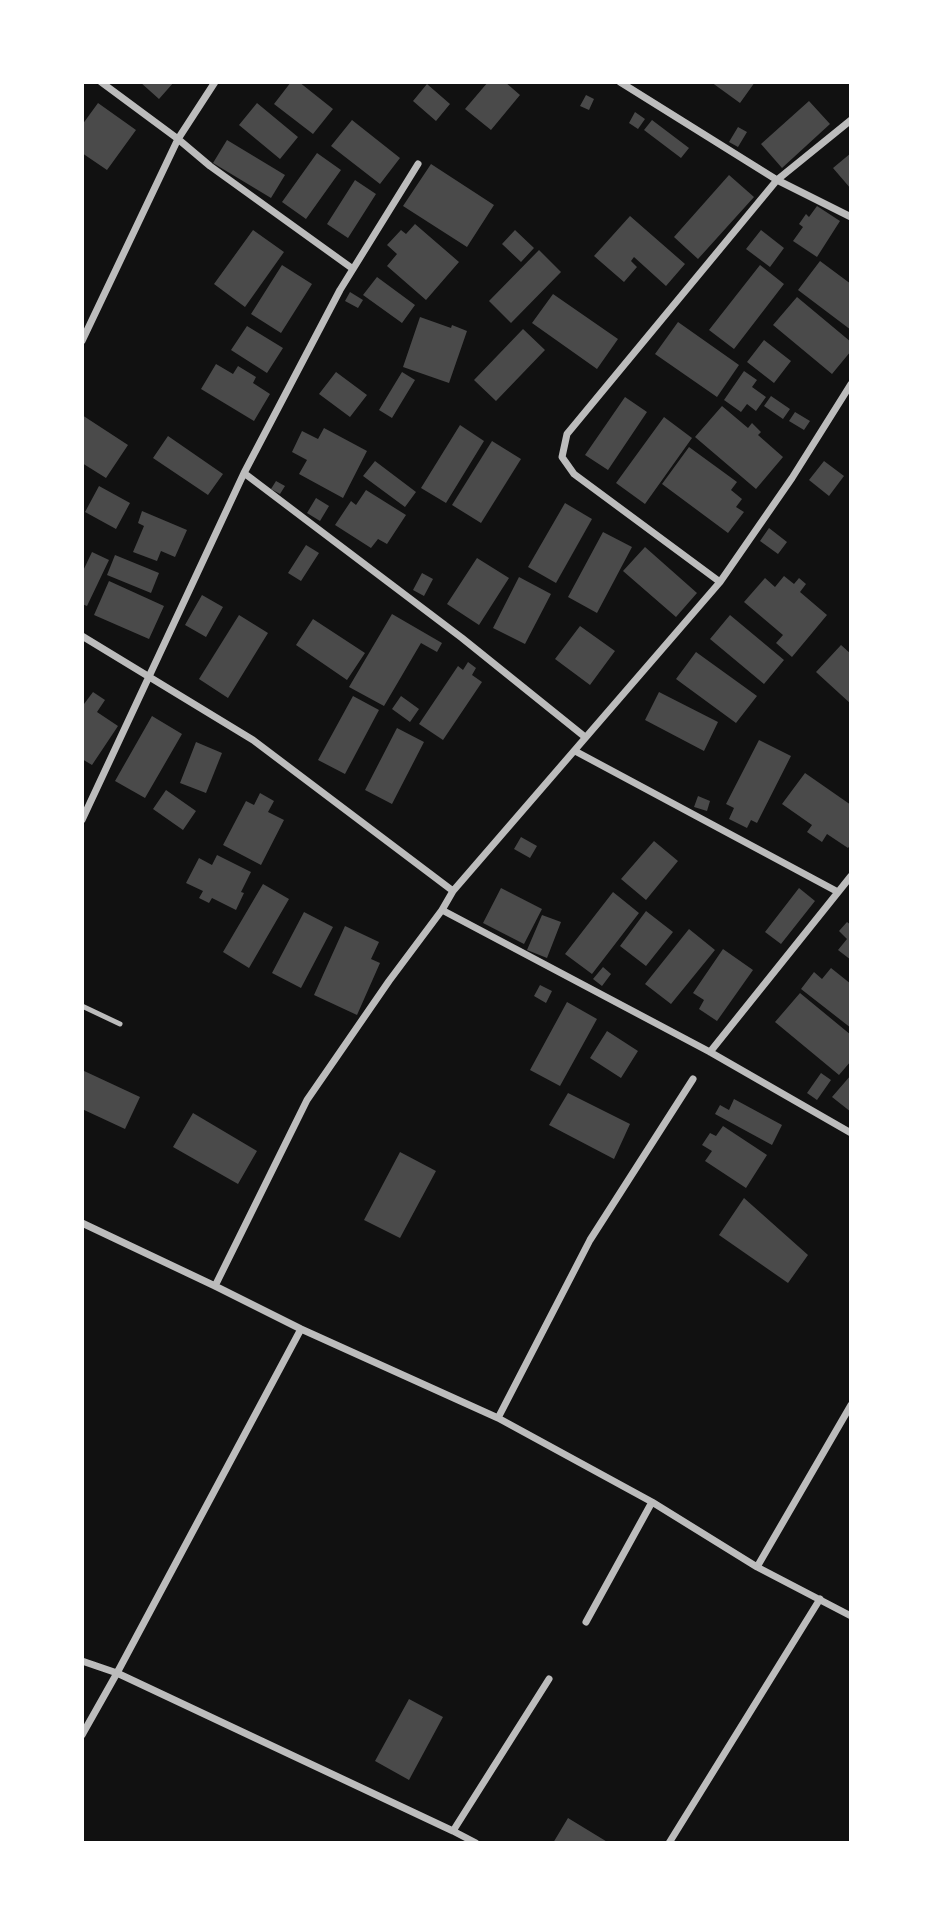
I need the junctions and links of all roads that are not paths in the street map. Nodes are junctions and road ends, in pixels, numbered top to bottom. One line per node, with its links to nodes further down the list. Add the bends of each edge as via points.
1 (101, 82): 5 (street)
2 (215, 82): 5 (street)
3 (620, 82): 7 (street)
4 (851, 120): 7 (street)
5 (178, 139): 9 (street); 10 (street)
6 (418, 164): 9 (street)
7 (777, 180): 8 (street); 13 (street, via 567,434 562,457 574,474)
8 (851, 217)
9 (353, 269): 12 (street)
10 (82, 341)
11 (851, 384): 13 (street)
12 (244, 473): 15 (street); 16 (street)
13 (720, 582): 16 (street)
14 (82, 636): 15 (street)
15 (149, 677): 18 (street); 20 (street, via 253,740)
16 (585, 737): 17 (street)
17 (575, 751): 20 (street); 21 (street)
18 (82, 820)
19 (851, 876): 21 (street)
20 (453, 891): 22 (street)
21 (838, 892): 25 (street)
22 (442, 910): 25 (street); 29 (street, via 307,1100)
23 (82, 1006): 24 (lane)
24 (121, 1024)
25 (710, 1052): 27 (street)
26 (693, 1079): 32 (street, via 590,1240)
27 (851, 1133)
28 (82, 1223): 29 (street)
29 (215, 1286): 30 (street)
30 (301, 1329): 32 (street); 39 (street)
31 (851, 1405): 34 (street)
32 (498, 1418): 33 (street)
33 (652, 1502): 34 (street); 37 (street)
34 (757, 1567): 35 (street)
35 (820, 1599): 36 (street); 44 (street)
36 (851, 1616)
37 (586, 1622)
38 (82, 1661): 39 (street)
39 (117, 1673): 41 (street); 42 (street)
40 (549, 1679): 42 (street)
41 (82, 1735)
42 (453, 1830): 43 (street)
43 (475, 1843)
44 (669, 1843)

